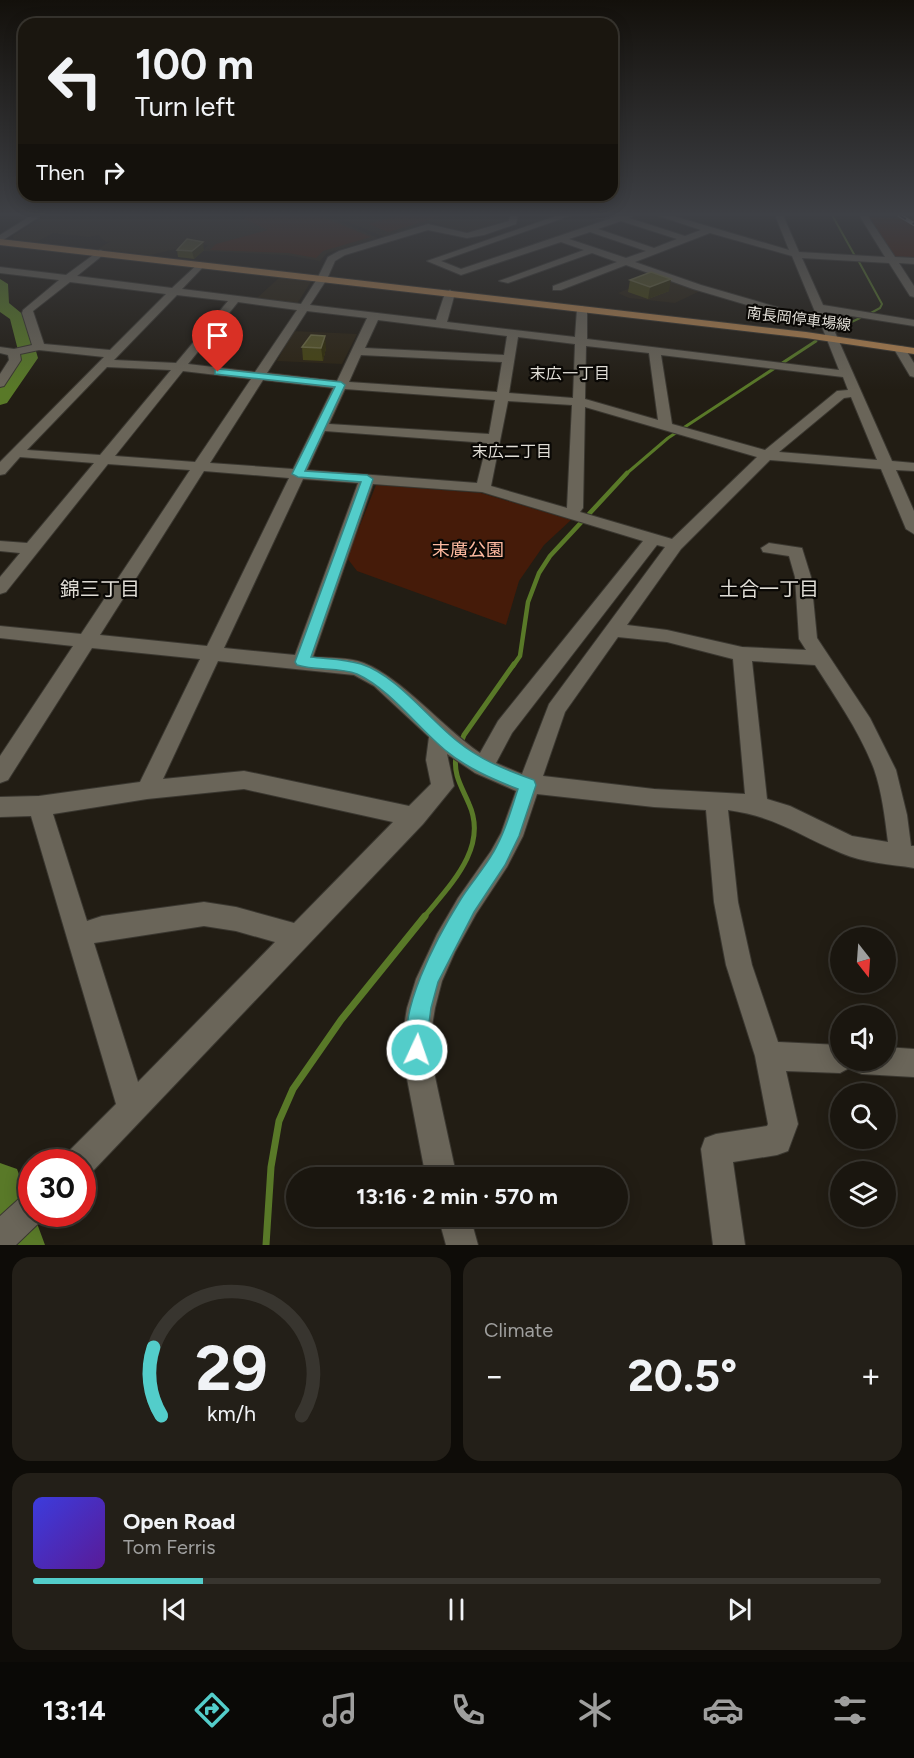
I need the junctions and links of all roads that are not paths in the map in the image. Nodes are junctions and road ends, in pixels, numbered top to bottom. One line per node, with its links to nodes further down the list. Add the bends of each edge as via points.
1 (26, 273): 11 (street)
2 (74, 273): 11 (street)
3 (192, 273): 15 (street)
4 (271, 273): 12 (main road, 南長岡停車場線)
5 (325, 273): 12 (street)
6 (526, 273): 13 (street)
7 (597, 273): 14 (street)
8 (658, 273): 25 (street)
9 (804, 273): 20 (street)
10 (900, 273): 17 (street)
11 (68, 278): 15 (street); 29 (street, via 27,313)
12 (322, 279): 16 (main road, 南長岡停車場線); 19 (street)
13 (504, 281)
14 (557, 288)
15 (174, 291): 18 (street); 36 (street)
16 (450, 293): 21 (main road, 南長岡停車場線); 24 (street)
17 (914, 294)
18 (235, 299): 19 (street); 38 (street)
19 (303, 307): 22 (street); 41 (street)
20 (819, 308): 23 (street); 25 (street)
21 (582, 309): 27 (main road, 南長岡停車場線); 28 (street)
22 (374, 316): 24 (street); 32 (street)
23 (914, 323)
24 (440, 325): 26 (street)
25 (826, 326): 27 (street)
26 (513, 334): 28 (street); 37 (street)
27 (831, 338): 30 (main road, 南長岡停車場線); 40 (street)
28 (581, 342): 33 (street); 46 (street)
29 (36, 348): 35 (street); 36 (street)
30 (900, 349): 34 (main road, 南長岡停車場線); 39 (street)
31 (0, 350): 35 (street)
32 (357, 351): 37 (street); 43 (street)
33 (655, 351): 40 (street); 48 (street)
34 (914, 351)
35 (17, 352): 42 (street)
36 (110, 358): 38 (street); 50 (street)
37 (509, 359): 45 (street)
38 (179, 368): 41 (street); 52 (street)
39 (914, 373)
40 (846, 374): 44 (street)
41 (258, 376): 43 (street); 54 (street)
42 (0, 383)
43 (341, 385): 45 (street); 47 (street)
44 (854, 393): 51 (street, via 841,394); 53 (street)
45 (502, 396): 46 (street); 49 (street)
46 (580, 402): 48 (street); 60 (street)
47 (320, 427): 49 (street); 57 (street)
48 (674, 428): 51 (street)
49 (495, 439): 59 (street)
50 (16, 453): 52 (street); 56 (street)
51 (767, 455): 53 (street); 63 (street)
52 (104, 461): 54 (street); 66 (street)
53 (885, 464): 55 (street); 61 (street)
54 (200, 466): 57 (street); 70 (street)
55 (914, 467)
56 (0, 471)
57 (298, 474): 58 (street); 71 (street)
58 (367, 479): 59 (street); 74 (street)
59 (483, 488): 60 (street)
60 (573, 515): 62 (street)
61 (914, 530)
62 (654, 538): 63 (street); 76 (street)
63 (675, 545): 68 (street)
64 (0, 546): 66 (street)
65 (769, 548): 73 (street, via 796,552 808,639)
66 (32, 549): 67 (street)
67 (0, 588)
68 (614, 630): 72 (street, via 667,636); 78 (street, via 556,708)
69 (0, 632): 70 (street)
70 (88, 640): 71 (street); 77 (street)
71 (210, 654): 74 (street); 79 (street)
72 (742, 654): 73 (street); 82 (street)
73 (821, 658): 85 (street, via 863,724 885,770)
74 (302, 662): 75 (street, via 358,668 381,681)
75 (445, 739): 76 (street); 84 (street, via 436,759 443,786)
76 (478, 764): 78 (street)
77 (0, 774)
78 (528, 785): 80 (street); 94 (street, via 507,844 446,943 421,1008 416,1038 418,1063)
79 (147, 790): 81 (street); 84 (street, via 244,780)
80 (716, 800): 82 (street); 88 (street, via 726,902 739,965)
81 (39, 806): 83 (street); 86 (street)
82 (757, 806): 85 (street, via 782,813 849,846)
83 (0, 807)
84 (415, 817): 87 (street)
85 (908, 856)
86 (80, 935): 87 (street, via 102,928 204,914); 92 (street)
87 (299, 937): 92 (street)
88 (769, 1056): 89 (street); 99 (street, via 783,1124 777,1140 716,1149)
89 (830, 1059)
90 (896, 1062): 91 (street)
91 (914, 1063)
92 (132, 1110): 93 (street)
93 (93, 1149)
94 (440, 1167)
95 (18, 1221): 97 (street)
96 (457, 1227): 98 (street)
97 (0, 1238)
98 (462, 1245)
99 (729, 1245)

